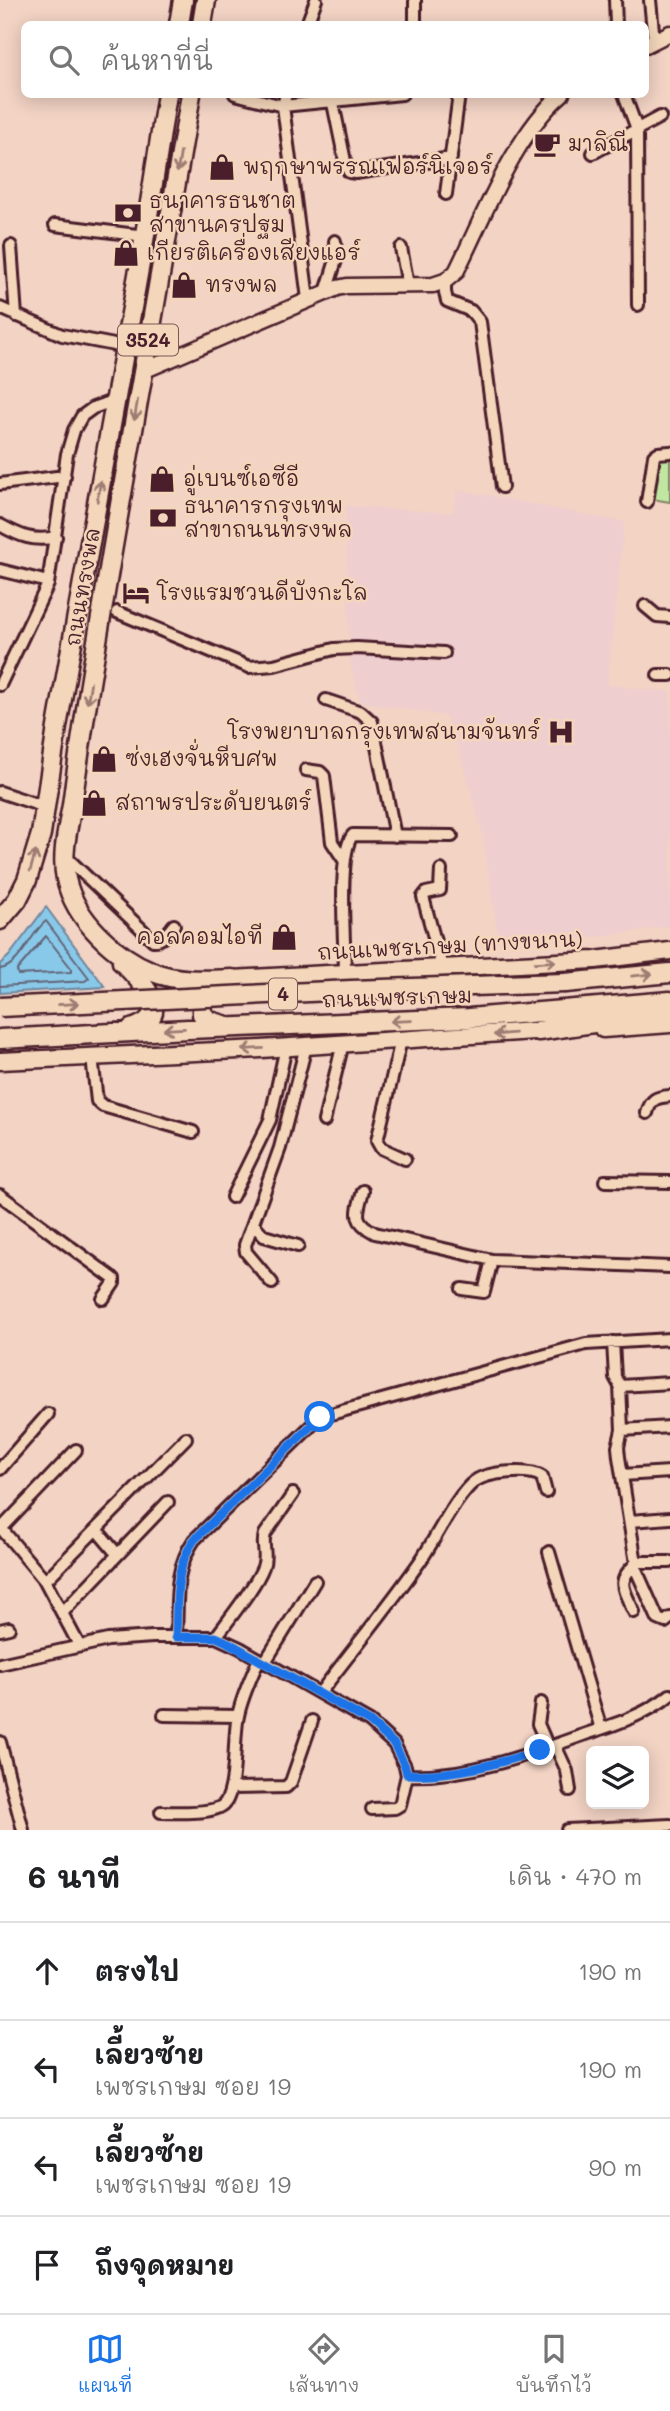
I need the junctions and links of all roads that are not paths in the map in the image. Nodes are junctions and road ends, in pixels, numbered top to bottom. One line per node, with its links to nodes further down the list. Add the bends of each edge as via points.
1 (183, 0): 7 (highway)
2 (206, 0): 8 (highway)
3 (316, 0): 9 (street)
4 (415, 0): 10 (street)
5 (615, 0): 11 (street)
6 (650, 0): 13 (street)
7 (180, 21)
8 (202, 21)
9 (308, 21)
10 (415, 21)
11 (616, 21)
12 (670, 33): 13 (street)
13 (650, 43)
14 (166, 98): 28 (highway, ถนนทรงพล / 3524)
15 (190, 98): 40 (highway, ถนนทรงพล / 3524, one-way to 40)
16 (371, 98): 21 (street)
17 (458, 98): 25 (street)
18 (558, 98): 32 (street, via 523,141 456,272)
19 (625, 98): 23 (street)
20 (285, 100): 21 (street); 35 (street)
21 (333, 103): 25 (street, via 349,172)
22 (660, 117): 23 (street)
23 (637, 129): 24 (street); 36 (street)
24 (593, 153)
25 (451, 159): 26 (street)
26 (446, 194)
27 (55, 225): 28 (street)
28 (145, 236): 39 (highway, ถนนทรงพล / 3524)
29 (335, 242): 34 (street, via 336,260)
30 (10, 246): 38 (street)
31 (401, 248): 33 (street)
32 (445, 281): 33 (street); 45 (street, via 447,301 471,311 480,322)
33 (408, 285): 34 (street, via 347,286)
34 (326, 292): 35 (street)
35 (308, 299): 40 (street)
36 (638, 305)
37 (0, 308): 38 (street)
38 (16, 316): 39 (street, via 62,335)
39 (125, 347): 41 (highway, ถนนทรงพล / 3524)
40 (143, 371): 52 (highway, ถนนทรงพล / 3524, one-way to 52)
41 (115, 400): 43 (street, via 82,416 67,454); 51 (highway, ถนนทรงพล / 3524, one-way to 41)
42 (670, 453): 46 (street, via 654,456)
43 (65, 476): 44 (street); 48 (street)
44 (0, 484)
45 (502, 487)
46 (647, 502)
47 (0, 525): 48 (street, via 29,540)
48 (56, 537): 50 (street)
49 (0, 570): 50 (street)
50 (48, 582): 57 (street)
51 (83, 583): 52 (highway); 61 (highway, ถนนทรงพล / 3524)
52 (107, 586): 64 (highway, ถนนทรงพล / 3524, one-way to 64)
53 (645, 606): 55 (street, via 657,616)
54 (117, 612): 56 (street, via 249,667 334,649)
55 (670, 617)
56 (444, 653)
57 (0, 685)
58 (326, 700): 62 (street, via 361,712 372,722)
59 (306, 769): 65 (street, via 324,776 332,842)
60 (0, 792): 61 (street)
61 (45, 807): 67 (highway, ถนนทรงพล / 3524, one-way to 61, via 27,880)
62 (395, 836): 63 (street); 65 (street, via 353,835)
63 (452, 836)
64 (65, 856): 68 (street, via 153,940); 69 (highway, ถนนทรงพล / 3524, via 73,900)
65 (344, 860): 72 (street)
66 (441, 870): 71 (street, via 440,890 423,897)
67 (0, 920)
68 (174, 925)
69 (92, 928): 74 (highway, ถนนทรงพล / 3524, via 155,973); 81 (highway, via 146,987 153,1002 153,1014 143,1026)
70 (670, 951): 71 (main road, ถนนเพชรเกษม (ทางขนาน) / 4, one-way to 70, via 595,960)
71 (442, 967): 72 (main road, ถนนเพชรเกษม (ทางขนาน) / 4)
72 (345, 972): 74 (main road, ถนนเพชรเกษม (ทางขนาน) / 4)
73 (670, 973): 76 (highway, ถนนเพชรเกษม / 4, one-way to 73, bridge, via 565,983)
74 (232, 979): 79 (highway, via 211,984 202,993 200,1004 210,1021)
75 (670, 1001): 79 (highway, ถนนเพชรเกษม / 4, one-way to 79, via 469,1018)
76 (0, 1007)
77 (670, 1012): 80 (highway)
78 (670, 1024): 80 (main road)
79 (231, 1027): 81 (highway, ถนนเพชรเกษม / 4, one-way to 81)
80 (538, 1031): 83 (main road, one-way to 83)
81 (94, 1034): 82 (highway, ถนนเพชรเกษม / 4)
82 (0, 1039)
83 (401, 1040): 84 (main road); 93 (street, via 377,1141 381,1149)
84 (343, 1043): 85 (main road); 91 (street)
85 (306, 1046): 86 (main road); 99 (street, via 280,1149)
86 (286, 1047): 87 (main road, one-way to 87); 98 (street, via 270,1120)
87 (92, 1057): 88 (main road); 92 (street, via 97,1101 103,1106)
88 (0, 1061)
89 (670, 1096): 90 (street, via 651,1101)
90 (647, 1113)
91 (324, 1121)
92 (193, 1132)
93 (405, 1159)
94 (605, 1181): 95 (street)
95 (670, 1182)
96 (363, 1191): 101 (street, via 361,1226)
97 (0, 1195): 105 (street, via 114,1279)
98 (232, 1197)
99 (253, 1224): 100 (street, via 264,1236); 103 (street, via 246,1252)
100 (298, 1246)
101 (492, 1260): 102 (street); 104 (street, via 484,1292)
102 (670, 1267)
103 (272, 1283)
104 (462, 1289)
105 (103, 1299)
106 (670, 1339): 107 (street)
107 (613, 1342): 109 (street, via 615,1377); 134 (street, via 586,1344 315,1420 185,1554 178,1577)
108 (670, 1383): 109 (street)
109 (620, 1386): 112 (street)
110 (48, 1414): 115 (street)
111 (670, 1427): 112 (street)
112 (622, 1430): 117 (street, via 618,1447)
113 (186, 1438): 124 (street)
114 (76, 1450): 123 (street)
115 (0, 1469)
116 (670, 1472): 117 (street)
117 (622, 1475): 122 (street)
118 (546, 1492): 139 (street, via 542,1477 530,1472 476,1480)
119 (293, 1494): 135 (street, via 262,1540 263,1568)
120 (168, 1502): 126 (street)
121 (670, 1518): 122 (street)
122 (630, 1521): 128 (street)
123 (1, 1528): 129 (street)
124 (96, 1529): 126 (street); 129 (street)
125 (549, 1552): 145 (street)
126 (117, 1555): 131 (street)
127 (670, 1562): 128 (street)
128 (636, 1564): 132 (street, via 622,1580); 133 (street, via 658,1619 665,1622)
129 (45, 1581): 131 (street)
130 (314, 1581): 137 (street)
131 (63, 1612): 136 (street)
132 (634, 1612)
133 (670, 1618)
134 (176, 1637): 135 (street); 136 (street)
135 (216, 1637): 137 (street)
136 (79, 1645): 138 (street)
137 (262, 1661): 139 (street); 143 (street)
138 (0, 1664)
139 (320, 1693): 148 (street, via 382,1731 394,1744)
140 (670, 1695): 145 (street)
141 (541, 1703): 146 (street, via 538,1724)
142 (164, 1715): 143 (street)
143 (238, 1716): 149 (street)
144 (312, 1721): 149 (street, via 286,1787)
145 (601, 1729): 146 (street)
146 (552, 1746): 148 (street, via 476,1767); 150 (street, via 568,1771)
147 (1, 1747): 154 (street)
148 (407, 1774): 151 (street, via 400,1805)
149 (231, 1788): 152 (street, via 218,1808)
150 (569, 1790)
151 (372, 1809)
152 (161, 1812)
153 (670, 1825): 155 (street)
154 (23, 1830)
155 (567, 1830)

